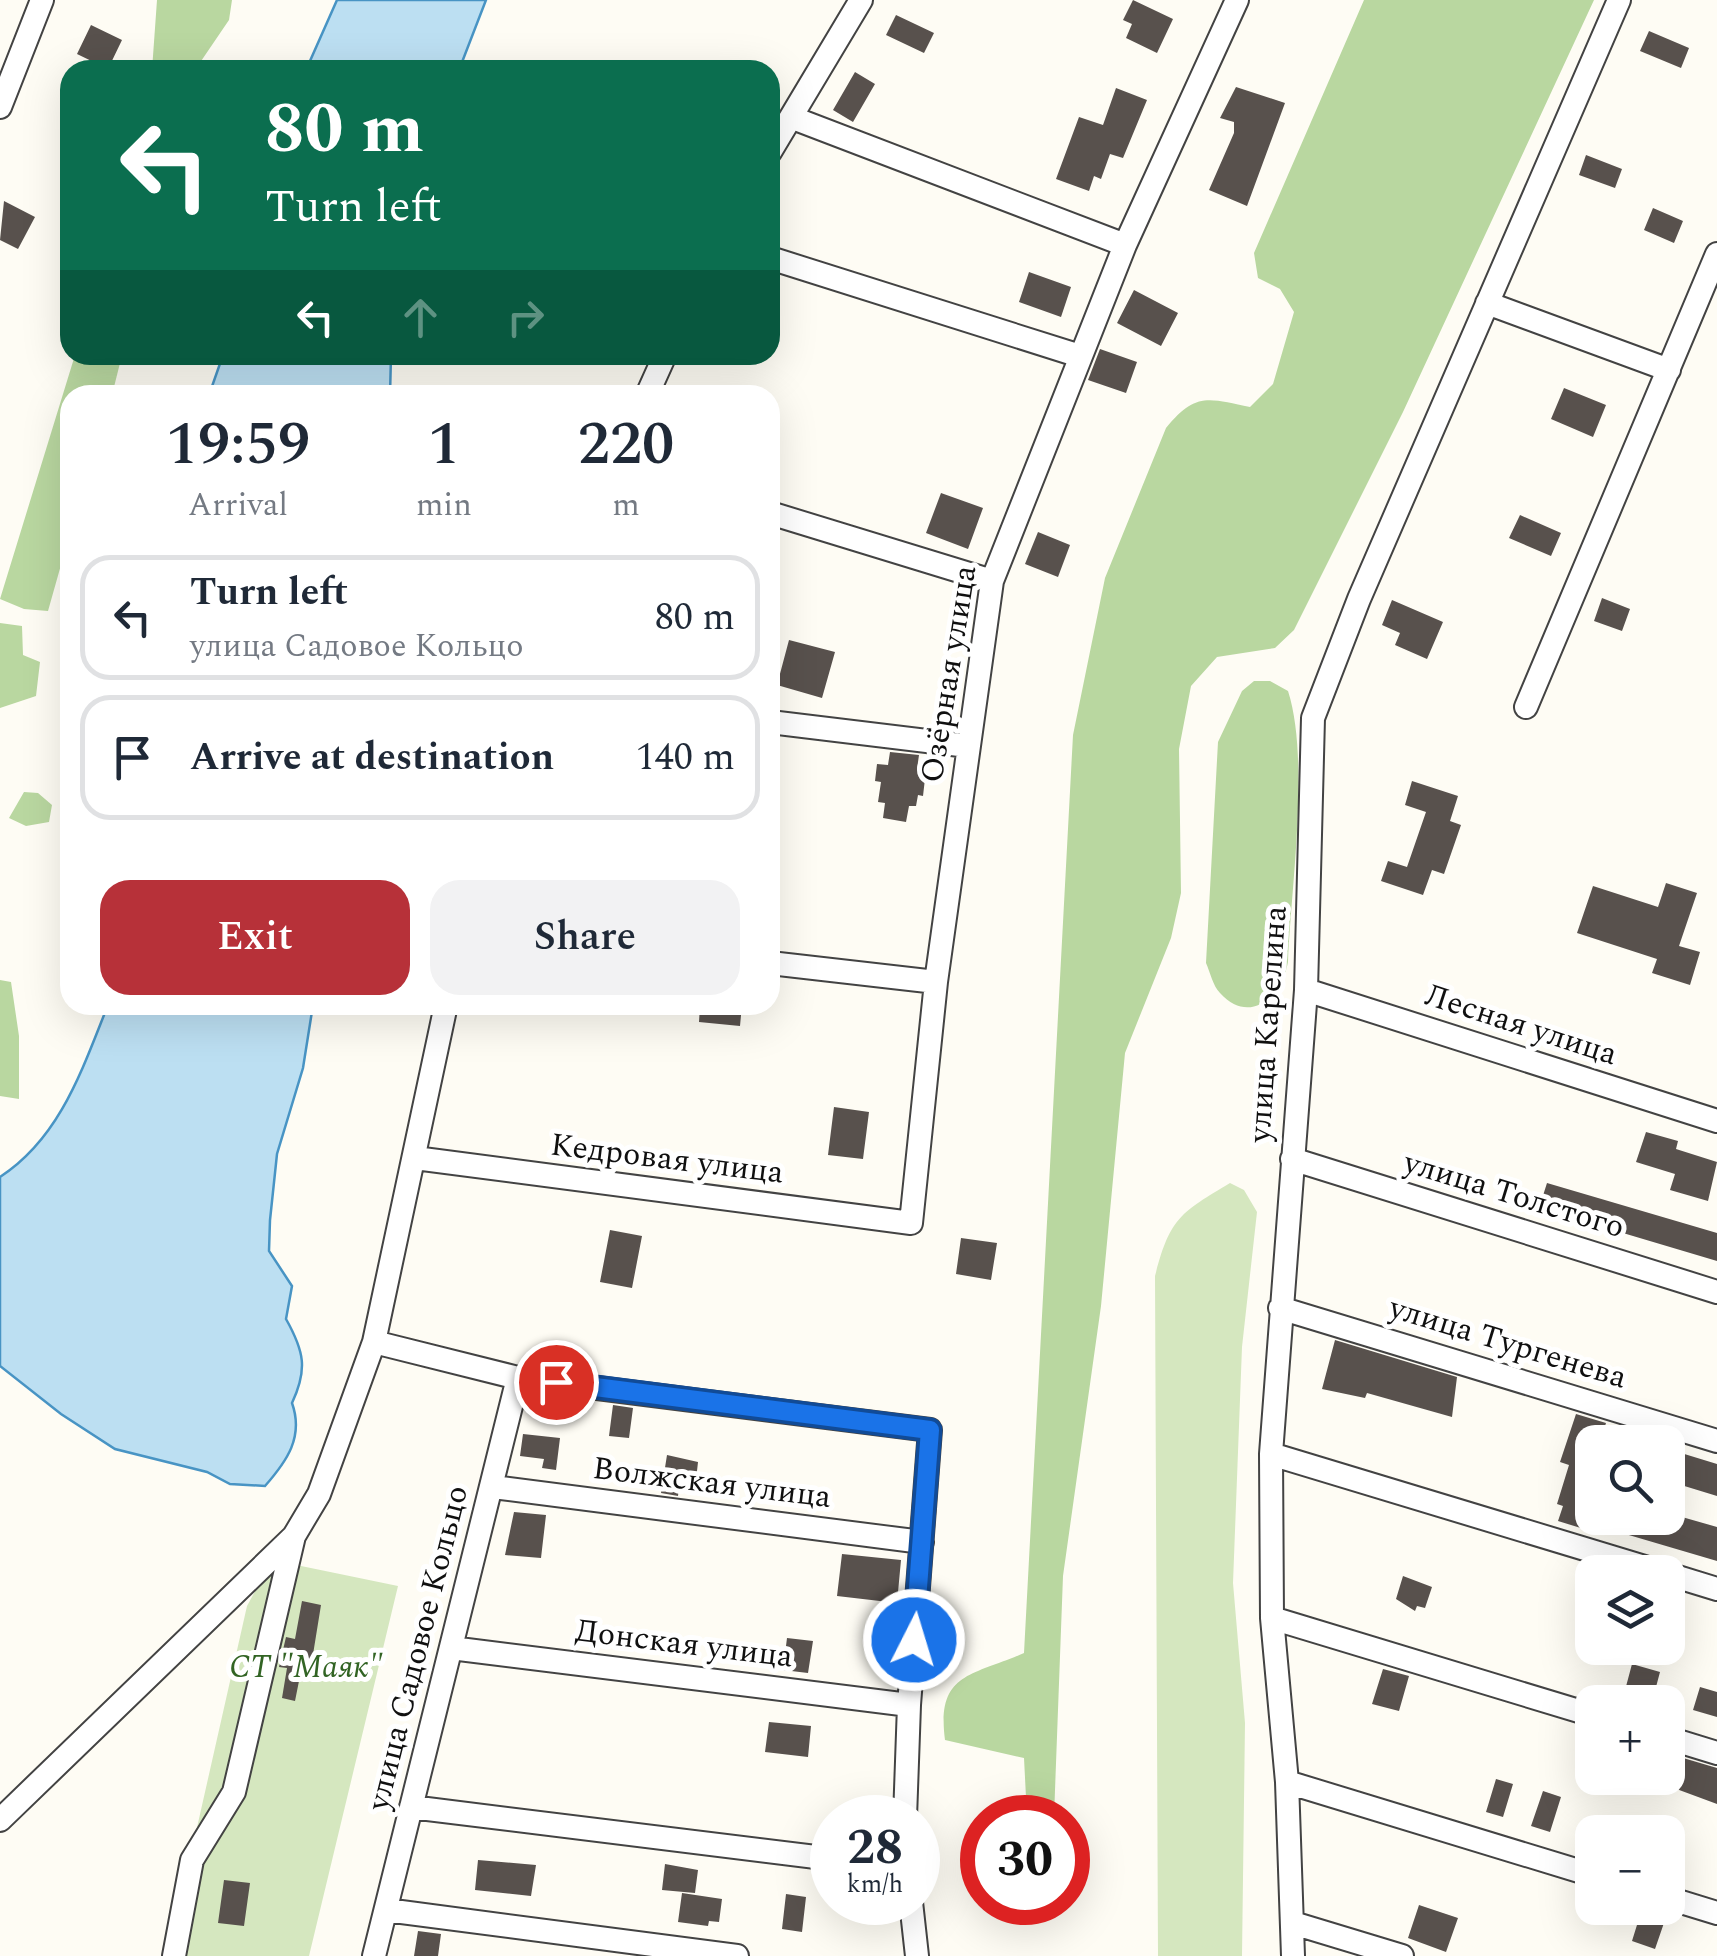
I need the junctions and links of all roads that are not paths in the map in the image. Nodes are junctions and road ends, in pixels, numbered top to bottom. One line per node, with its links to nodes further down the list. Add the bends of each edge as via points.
1 (42, 0): 5 (street)
2 (861, 0): 6 (street)
3 (1237, 0): 8 (street, Озёрная улица)
4 (1619, 0): 11 (street, улица Карелина)
5 (0, 107)
6 (793, 118): 7 (street); 8 (street)
7 (780, 137)
8 (1125, 245): 12 (street, Озёрная улица)
9 (1717, 254): 13 (street)
10 (780, 261): 12 (street)
11 (1487, 303): 13 (street); 21 (street, улица Карелина, via 1358,599 1314,718)
12 (1080, 356): 15 (street, Озёрная улица)
13 (1669, 370): 16 (street)
14 (780, 516): 15 (street)
15 (992, 581): 18 (street, Озёрная улица)
16 (1526, 707)
17 (780, 723): 18 (street)
18 (968, 746): 20 (street, Озёрная улица)
19 (780, 964): 20 (street)
20 (936, 982): 26 (street, Озёрная улица)
21 (1306, 990): 23 (street, Лесная улица); 25 (street, улица Карелина)
22 (444, 1015): 24 (street)
23 (1717, 1121)
24 (415, 1158): 26 (street, Кедровая улица); 29 (street)
25 (1292, 1160): 27 (street, улица Толстого); 28 (street, улица Карелина)
26 (911, 1223)
27 (1717, 1292)
28 (1280, 1308): 31 (street, улица Тургенева); 32 (street, улица Карелина)
29 (374, 1342): 30 (street); 34 (street, via 319,1494)
30 (518, 1378): 33 (street, улица Садовое Кольцо); 35 (street, via 930,1430)
31 (1717, 1440)
32 (1271, 1454): 36 (street); 39 (street, улица Карелина)
33 (493, 1487): 35 (street, Волжская улица); 40 (street, улица Садовое Кольцо)
34 (294, 1536): 48 (street); 56 (street, via 234,1792 192,1860)
35 (922, 1542): 41 (street)
36 (1602, 1555)
37 (1685, 1580): 38 (street)
38 (1717, 1590)
39 (1272, 1618): 42 (street); 45 (street, улица Карелина)
40 (451, 1648): 41 (street, Донская улица); 47 (street, улица Садовое Кольцо)
41 (908, 1705): 46 (street)
42 (1575, 1710)
43 (1685, 1743): 44 (street)
44 (1717, 1753)
45 (1287, 1782): 50 (street); 54 (street, улица Карелина)
46 (906, 1795)
47 (411, 1807): 49 (street); 52 (street, улица Садовое Кольцо)
48 (0, 1820)
49 (810, 1856)
50 (1575, 1870)
51 (1685, 1903): 53 (street)
52 (386, 1910): 57 (street, улица Садовое Кольцо); 58 (street)
53 (1717, 1913)
54 (1293, 1924): 60 (street, улица Карелина); 61 (street)
55 (914, 1925): 59 (street)
56 (174, 1956)
57 (374, 1956)
58 (738, 1956)
59 (917, 1956)
60 (1293, 1956)
61 (1402, 1956)

